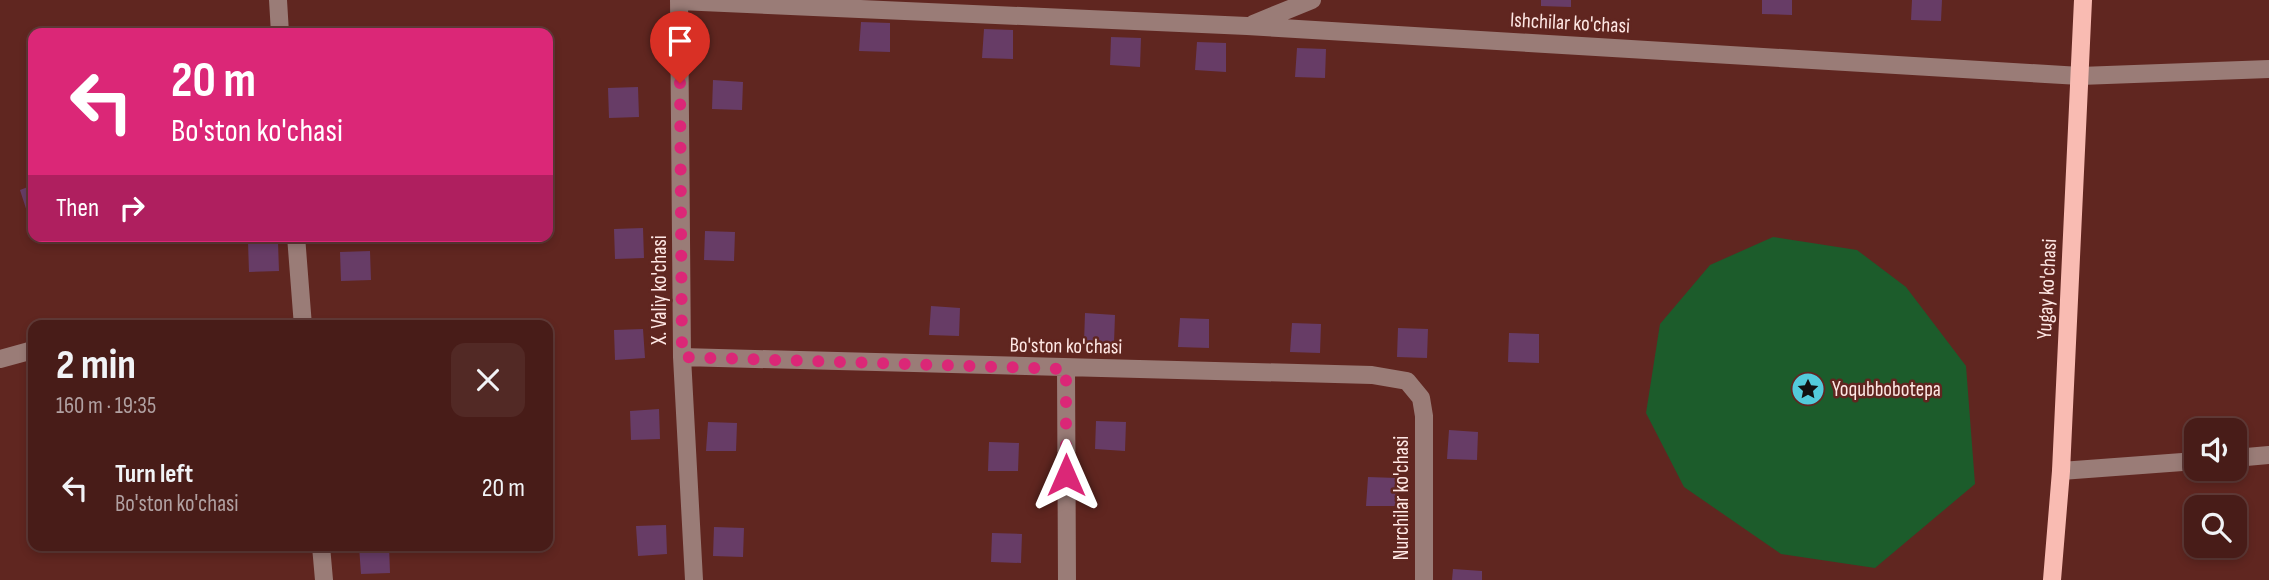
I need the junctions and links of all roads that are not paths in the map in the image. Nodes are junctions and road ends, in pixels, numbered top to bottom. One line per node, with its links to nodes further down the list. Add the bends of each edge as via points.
1 (278, 0): 6 (street)
2 (679, 0): 5 (street, Ishchilar ko'chasi); 12 (street, X. Valiy ko'chasi)
3 (1312, 0): 5 (street)
4 (2083, 0): 8 (main road, Yugay ko'chasi)
5 (1247, 26): 8 (street, Ishchilar ko'chasi)
6 (280, 28)
7 (2269, 69): 8 (street, Ishchilar ko'chasi)
8 (2080, 76): 19 (main road, Yugay ko'chasi)
9 (296, 242): 10 (street)
10 (303, 320)
11 (28, 351): 13 (street)
12 (682, 357): 14 (street, Bo'ston ko'chasi); 22 (street, X. Valiy ko'chasi)
13 (0, 359)
14 (1066, 369): 15 (street, Bo'ston ko'chasi, via 1371,376 1408,381 1421,398); 23 (street)
15 (1424, 416): 24 (street, Nurchilar ko'chasi)
16 (2269, 455): 17 (street)
17 (2247, 457)
18 (2184, 462): 19 (street)
19 (2061, 471): 25 (main road, Yugay ko'chasi)
20 (321, 551): 21 (street)
21 (324, 580)
22 (694, 580)
23 (1067, 580)
24 (1424, 580)
25 (2052, 580)

